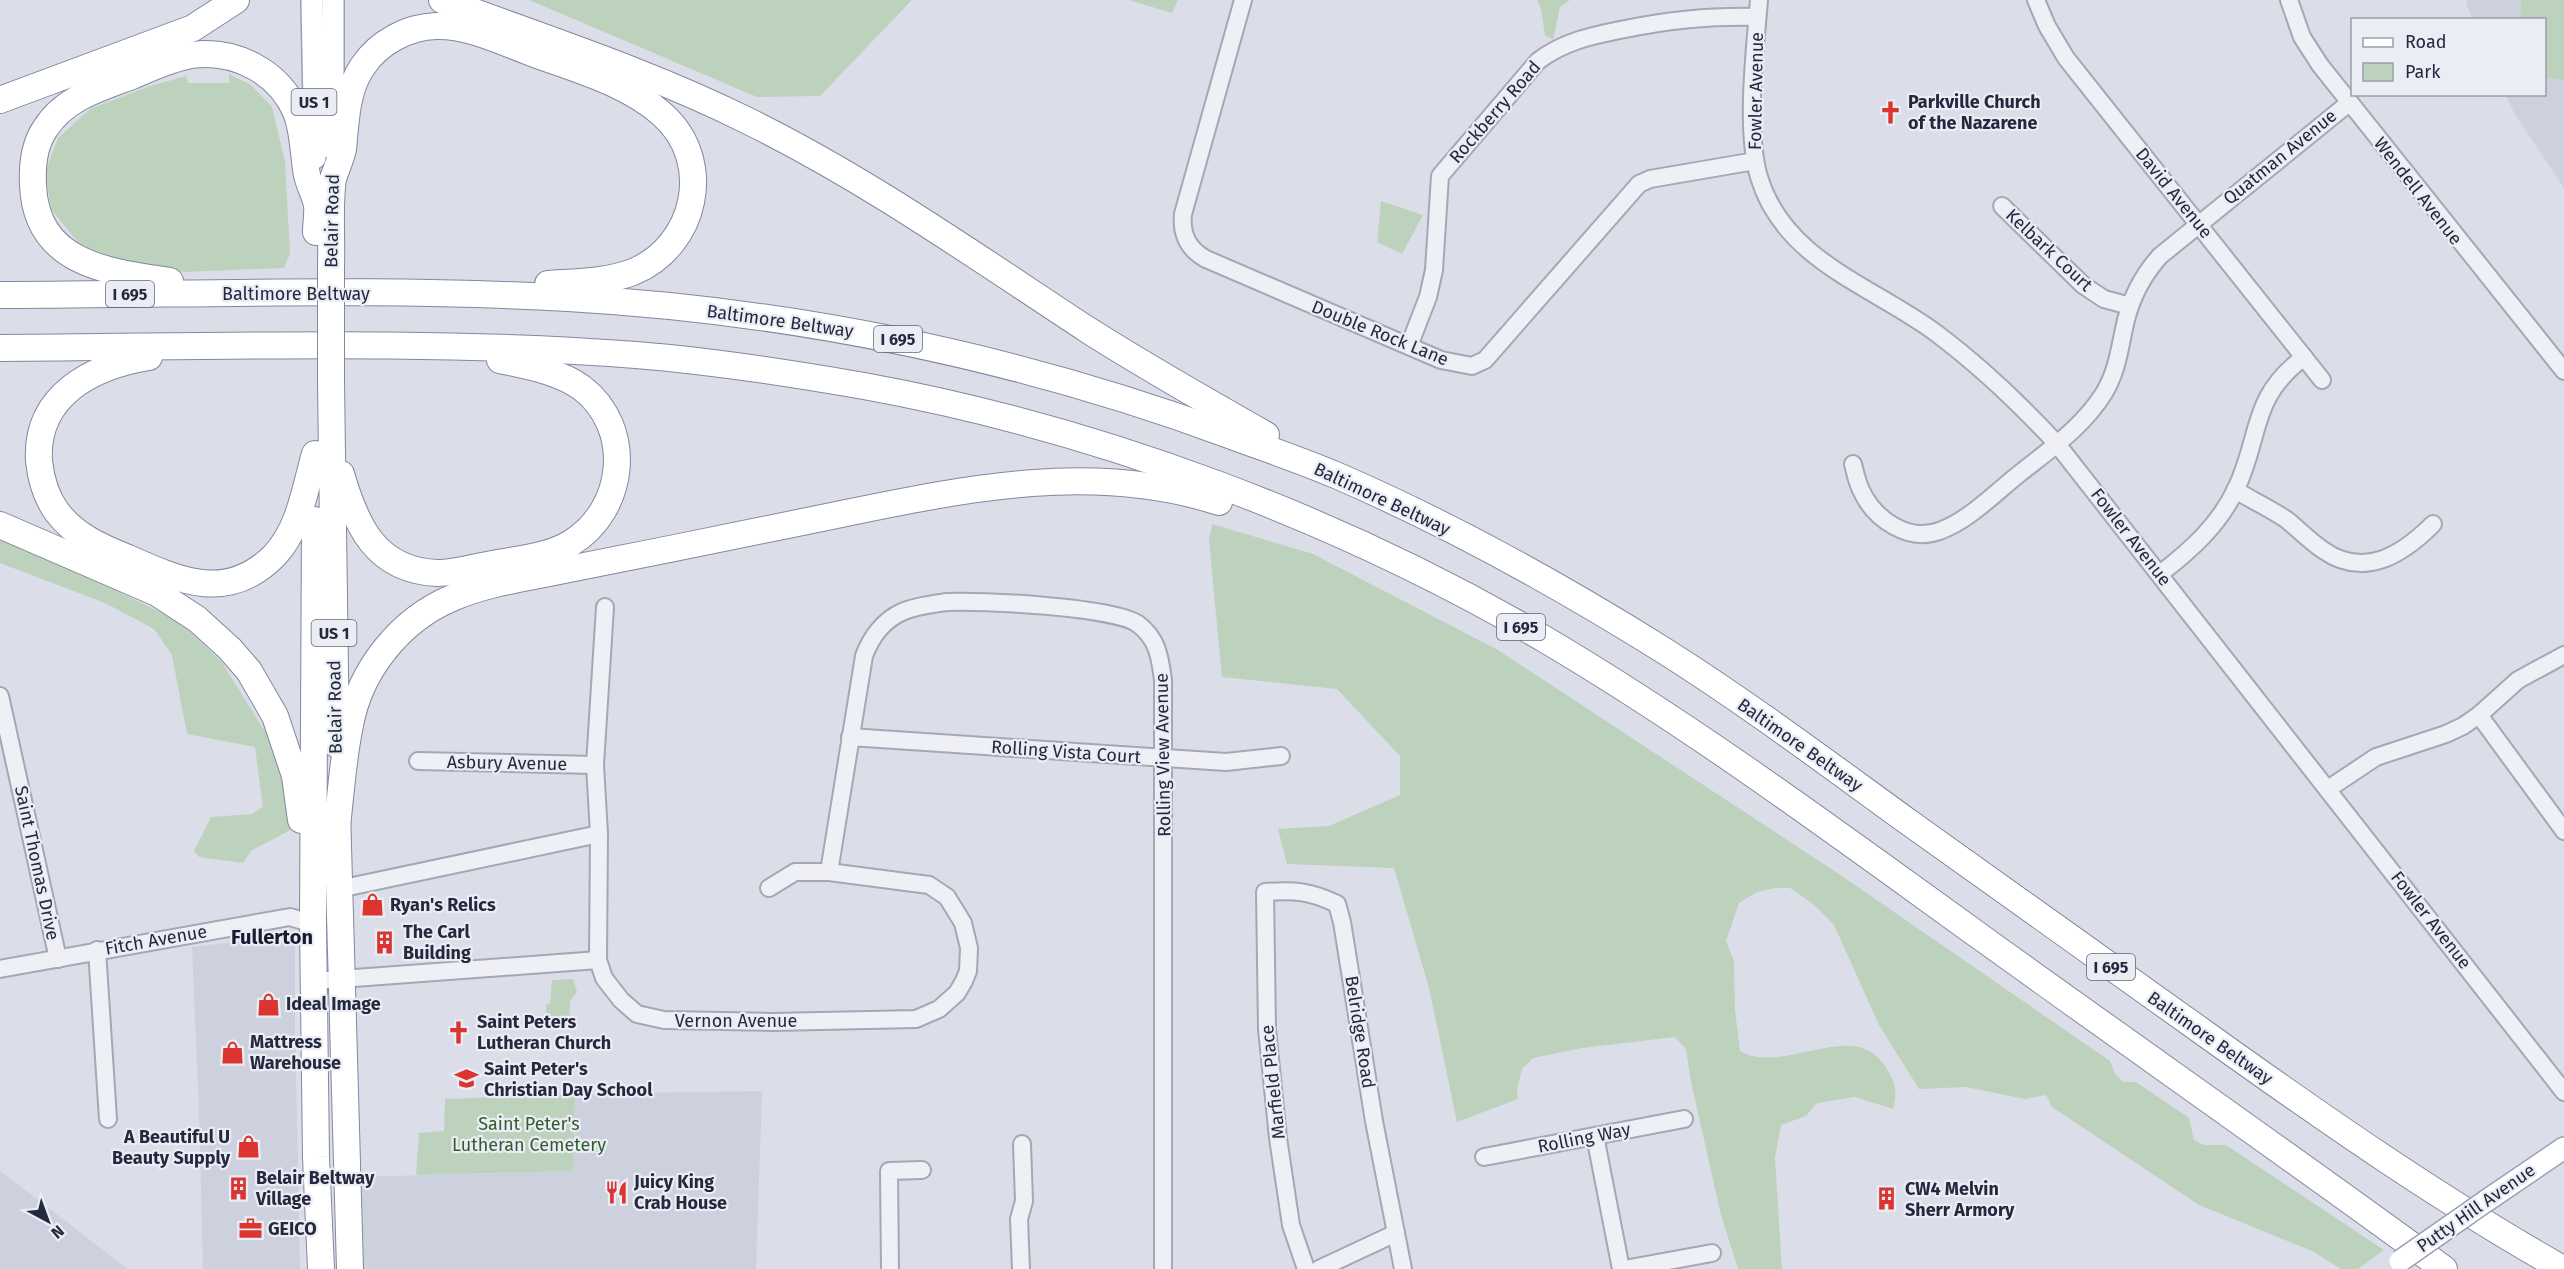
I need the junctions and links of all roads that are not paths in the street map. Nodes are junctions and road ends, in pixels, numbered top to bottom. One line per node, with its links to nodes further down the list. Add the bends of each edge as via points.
1 (236, 0): 10 (highway, via 214,17 183,32)
2 (312, 0): 14 (main road, Belair Road / US 1)
3 (333, 0): 13 (main road, Belair Road / US 1)
4 (442, 0): 32 (highway, via 743,118 887,198 1149,368)
5 (1243, 0): 23 (street, Double Rock Lane, via 1183,214 1186,239 1206,259)
6 (1759, 0): 9 (street, Fowler Avenue)
7 (2036, 0): 16 (street, David Avenue, via 2066,58)
8 (2289, 0): 11 (street, Wendell Avenue, via 2310,51)
9 (1757, 17): 12 (street, Fowler Avenue, via 1752,127); 23 (street, Rockberry Road, via 1709,16 1663,21 1573,41 1539,61 1440,176 1434,270)
10 (0, 100)
11 (2349, 103): 16 (street, Quatman Avenue); 27 (street, Wendell Avenue)
12 (1755, 161): 23 (street, Double Rock Lane, via 1639,184 1482,362 1458,365); 29 (street, Fowler Avenue, via 1773,208 1804,248 1950,344 1987,374)
13 (333, 180): 17 (highway, Belair Road / US 1); 19 (highway, via 342,153 347,108 363,65 387,42 419,28 456,27 595,77 648,103 676,129 689,154 694,183 692,200 681,231 657,258 613,278)
14 (317, 204): 17 (highway, Belair Road / US 1); 18 (highway, via 307,175 302,132 295,111 265,73 235,58 192,55 166,63 79,97 44,130 34,158 33,191 40,222 60,247 108,272)
15 (2002, 206): 21 (street, Kelbark Court, via 2083,285 2104,298)
16 (2198, 224): 21 (street, Quatman Avenue, via 2151,266); 26 (street, David Avenue)
17 (323, 266): 30 (highway, Belair Road / US 1, bridge)
18 (259, 293): 19 (highway, Baltimore Beltway / I 695); 20 (highway, Baltimore Beltway / I 695)
19 (440, 294): 32 (highway, Baltimore Beltway / I 695, via 650,304 795,321 885,337 1118,396)
20 (0, 295)
21 (2130, 306): 29 (street, Quatman Avenue, via 2112,379 2093,409)
22 (238, 344): 24 (highway, I 695); 25 (highway, I 695); 30 (highway, via 133,360 87,376 72,386 48,414 41,433 40,476 56,511 93,543 177,579 199,584 235,580 265,564 287,539)
23 (1409, 346)
24 (0, 348)
25 (444, 348): 30 (highway, via 556,375 580,387 600,406 613,432 618,468 607,504 584,534 551,552 456,571 439,573 406,567 366,536); 38 (highway, I 695, via 634,355 711,363 872,388 1021,422 1176,470 1313,524 1407,566)
26 (2304, 357): 28 (street, David Avenue); 33 (street, via 2287,370 2267,395)
27 (2564, 371)
28 (2322, 380)
29 (2057, 444): 31 (street, Quatman Avenue, via 1958,521 1927,533 1902,530 1881,519 1860,489); 36 (street, Fowler Avenue)
30 (323, 447): 48 (highway, Belair Road / US 1); 55 (highway, Belair Road / US 1)
31 (1853, 464)
32 (1337, 476): 83 (highway, Baltimore Beltway / I 695, via 1485,547 1667,653 1787,734 2388,1162 2498,1233)
33 (2235, 490): 34 (street, via 2279,515 2323,550 2353,562 2376,561 2398,553); 36 (street, via 2211,528)
34 (2433, 524)
35 (0, 525): 55 (highway, via 178,605 214,634 249,671 275,716 295,776)
36 (2160, 574): 47 (street, Fowler Avenue)
37 (605, 607): 46 (street, Vernon Avenue)
38 (1544, 639): 48 (highway, via 1383,563 1309,533 1191,494 1153,486 1084,480 995,486 519,579 443,602 399,633 370,670 350,724); 82 (highway, I 695, via 1755,774)
39 (2564, 655): 41 (street, via 2518,680)
40 (0, 696): 57 (street, Saint Thomas Drive)
41 (2479, 716): 47 (street, via 2446,735 2376,757); 49 (street)
42 (850, 737): 44 (street, Rolling Vista Court); 44 (street, Rolling View Avenue, via 869,642 902,612 950,602 1068,608 1126,618 1140,625 1154,641 1163,680); 51 (street, Rolling View Avenue)
43 (1281, 756): 44 (street, Rolling Vista Court, via 1226,762)
44 (1162, 758): 77 (street, Rolling View Avenue)
45 (418, 761): 46 (street, Asbury Avenue)
46 (595, 765): 50 (street, Vernon Avenue)
47 (2328, 789): 62 (street, Fowler Avenue)
48 (337, 826): 53 (highway, Belair Road / US 1)
49 (2564, 831)
50 (599, 834): 53 (street); 58 (street, Vernon Avenue)
51 (829, 872): 52 (street, Vernon Avenue, via 795,872); 58 (street, Vernon Avenue, via 919,882 942,892 958,912 969,948 968,971 957,993 939,1009 916,1019 664,1020 637,1014 621,1000 604,978)
52 (769, 888)
53 (339, 889): 60 (highway, Belair Road / US 1)
54 (1265, 892): 70 (street, Belridge Road, via 1294,890 1336,904); 78 (street, Marfield Place, via 1267,1029 1278,1138 1291,1225)
55 (313, 924): 56 (street, Fitch Avenue, via 290,917); 61 (highway, Belair Road / US 1)
56 (97, 950): 57 (street, Fitch Avenue); 63 (street)
57 (58, 959): 59 (street, Fitch Avenue)
58 (598, 960): 60 (street)
59 (0, 969)
60 (342, 979): 61 (street); 74 (highway, Belair Road / US 1)
61 (314, 981): 73 (highway, Belair Road / US 1)
62 (2564, 1092)
63 (108, 1119)
64 (1684, 1119): 65 (street, Rolling Way)
65 (1595, 1136): 68 (street, Rolling Way); 81 (street)
66 (1022, 1144): 76 (street)
67 (2564, 1148): 72 (main road, Putty Hill Avenue, bridge)
68 (1484, 1157)
69 (922, 1170): 75 (street, via 889,1171)
70 (1396, 1233): 79 (street); 80 (street, Belridge Road)
71 (1712, 1253): 81 (street)
72 (2394, 1265)
73 (321, 1269)
74 (350, 1269)
75 (890, 1269)
76 (1021, 1269)
77 (1163, 1269)
78 (1306, 1269)
79 (1319, 1269)
80 (1403, 1269)
81 (1622, 1269)
82 (2444, 1269)
83 (2563, 1269)

